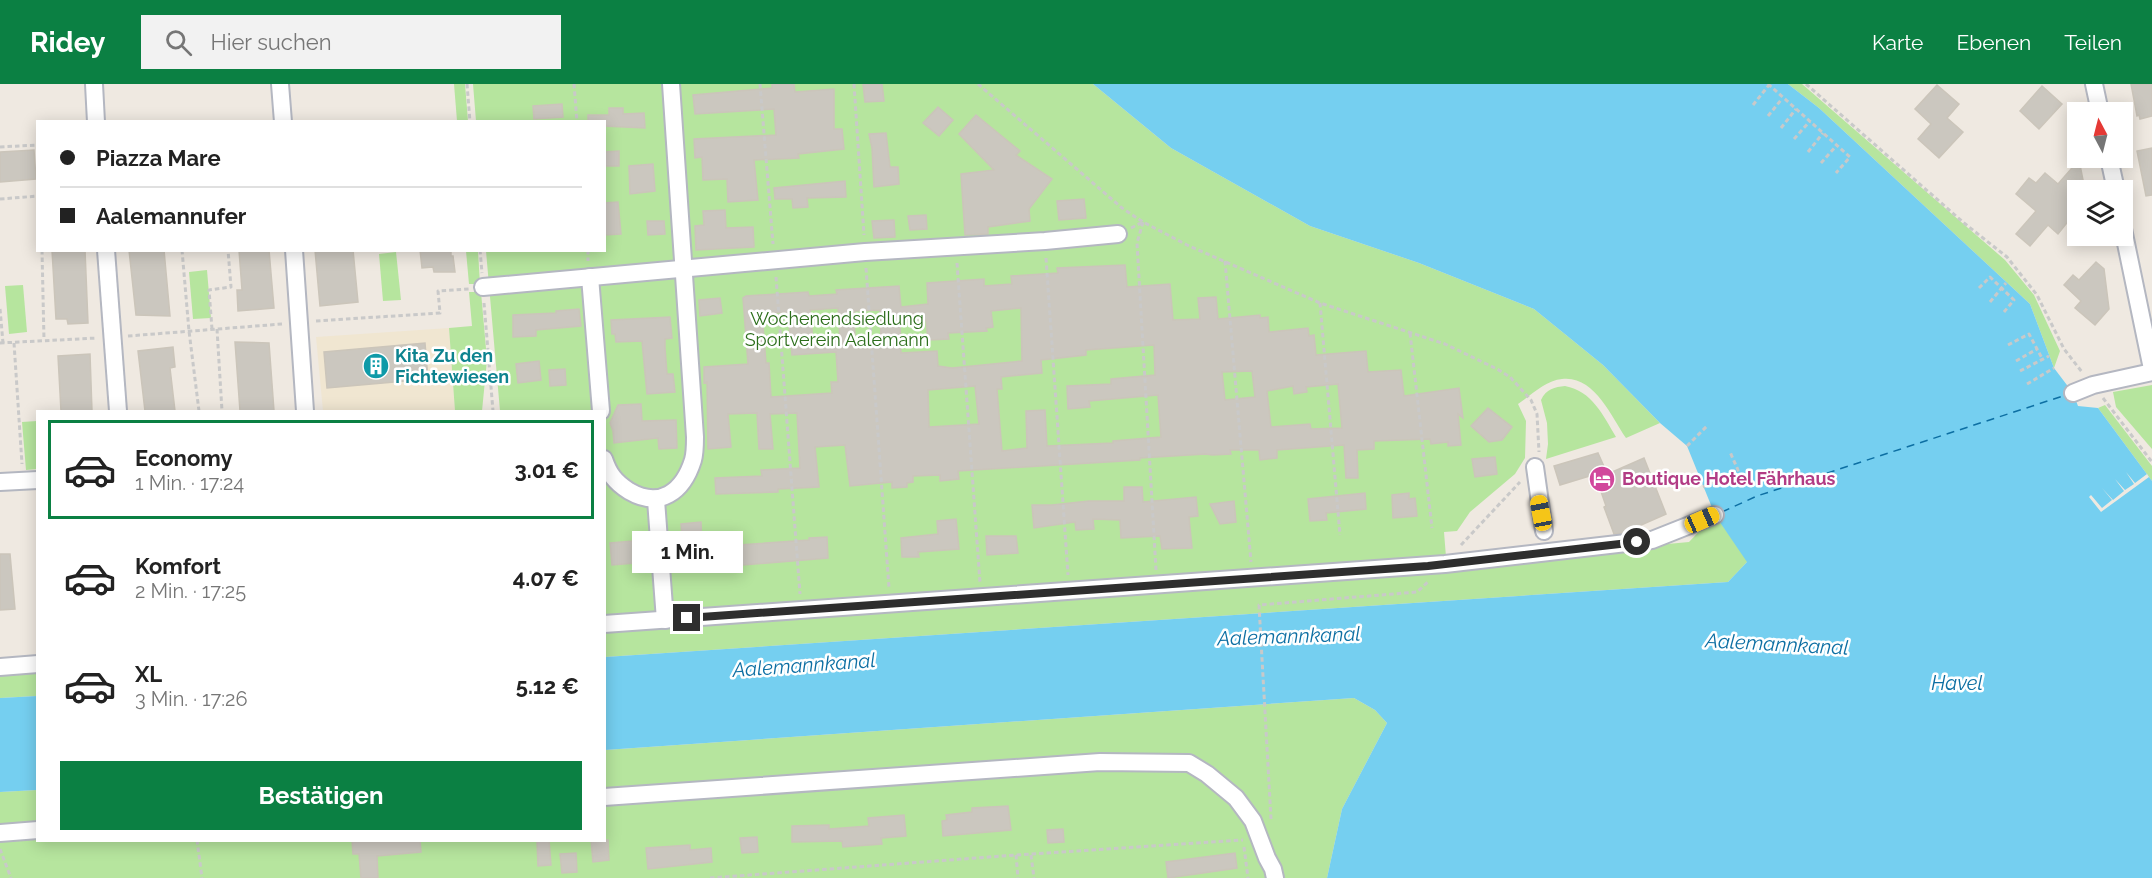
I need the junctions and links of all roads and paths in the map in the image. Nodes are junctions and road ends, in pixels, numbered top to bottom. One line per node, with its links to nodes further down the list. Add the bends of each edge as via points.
1 (94, 84): 17 (street)
2 (280, 84): 18 (street)
3 (467, 84): 19 (path)
4 (574, 84): 20 (path)
5 (671, 84): 47 (street)
6 (760, 84): 46 (path)
7 (854, 84): 44 (path)
8 (978, 84): 33 (path)
9 (1806, 84): 74 (path, via 2007,257 2037,295 2064,349)
10 (2094, 84): 13 (street)
11 (1768, 85): 14 (path); 15 (path)
12 (1781, 100): 16 (path)
13 (2098, 102)
14 (1753, 105)
15 (1796, 109): 21 (path); 22 (path)
16 (1768, 116)
17 (96, 120)
18 (283, 120)
19 (470, 120)
20 (577, 120)
21 (1810, 121): 23 (path); 24 (path)
22 (1781, 128)
23 (1823, 133): 26 (path); 28 (path)
24 (1794, 139)
25 (36, 145): 27 (path)
26 (1837, 145): 29 (path); 30 (path, via 1850,157)
27 (0, 147)
28 (1808, 152)
29 (1821, 163)
30 (1836, 173)
31 (36, 196): 32 (path)
32 (0, 199)
33 (1143, 222): 45 (path); 99 (path, via 1137,243)
34 (1118, 234): 35 (street)
35 (1045, 241): 36 (street); 100 (path)
36 (956, 246): 44 (street); 102 (path)
37 (2127, 246): 71 (street)
38 (42, 252): 62 (path)
39 (106, 252): 61 (street)
40 (182, 252): 59 (path)
41 (228, 252): 58 (path, via 231,287 209,290)
42 (294, 252): 57 (street)
43 (480, 252): 50 (path)
44 (865, 252): 46 (street); 103 (path)
45 (1225, 260): 54 (path); 98 (path)
46 (774, 261): 47 (street); 104 (path)
47 (683, 269): 48 (street); 92 (street, via 694,459 685,478 670,494)
48 (590, 278): 50 (street); 81 (street)
49 (2006, 283): 52 (path)
50 (483, 287): 57 (path, via 438,291 440,313); 80 (path)
51 (1979, 288): 52 (path, via 1990,277)
52 (2003, 288): 53 (path); 56 (path, via 2014,300)
53 (1990, 302)
54 (1320, 303): 60 (path); 95 (path)
55 (0, 309): 63 (path)
56 (2004, 312)
57 (299, 323): 58 (path); 79 (street)
58 (214, 329): 59 (path); 78 (path)
59 (189, 331): 61 (path); 77 (path)
60 (1410, 333): 83 (path, via 1484,361 1510,378 1531,400 1538,414); 94 (path)
61 (112, 337): 62 (path); 76 (street)
62 (44, 340): 64 (path)
63 (1, 343): 64 (path)
64 (14, 343): 89 (path)
65 (2008, 345): 66 (path, via 2029,334)
66 (2037, 349): 68 (path); 69 (path)
67 (2049, 356): 68 (path)
68 (2043, 360): 72 (path)
69 (2016, 361)
70 (2054, 368): 73 (path)
71 (2152, 370): 74 (street)
72 (2020, 371)
73 (2027, 384)
74 (2093, 386): 75 (street); 86 (path)
75 (2073, 393)
76 (118, 410)
77 (199, 410)
78 (222, 410)
79 (305, 410)
80 (493, 410)
81 (601, 410)
82 (1707, 426): 84 (path)
83 (1539, 436)
84 (1687, 446)
85 (1730, 452): 91 (path, via 1738,470)
86 (2152, 462)
87 (606, 466): 92 (street, via 616,482 640,497)
88 (1535, 467): 96 (street, via 1548,529); 97 (path)
89 (30, 480): 90 (street)
90 (0, 483)
91 (1703, 487)
92 (656, 500): 105 (street)
93 (1715, 514): 96 (street, via 1653,540)
94 (1432, 528)
95 (1340, 535)
96 (1527, 554): 97 (street)
97 (1444, 564): 98 (street)
98 (1252, 579): 99 (street)
99 (1157, 585): 100 (street)
100 (1069, 592): 102 (street)
101 (1417, 592): 109 (path, via 1259,605)
102 (981, 598): 103 (street)
103 (890, 604): 104 (street)
104 (802, 610): 105 (street)
105 (665, 620): 106 (street)
106 (606, 624)
107 (36, 664): 108 (street)
108 (0, 667)
109 (1269, 776)
110 (606, 797): 126 (street, via 1100,762 1190,763 1236,798 1253,821)
111 (36, 830): 112 (street)
112 (0, 833)
113 (197, 842): 120 (path)
114 (0, 849): 119 (path)
115 (1016, 855): 116 (path); 117 (path); 123 (path)
116 (1031, 855): 124 (path); 125 (path, via 1243,840)
117 (797, 872): 118 (path); 122 (path)
118 (738, 877): 121 (path)
119 (11, 878)
120 (202, 878)
121 (710, 878)
122 (798, 878)
123 (1018, 878)
124 (1034, 878)
125 (1248, 878)
126 (1275, 878)

